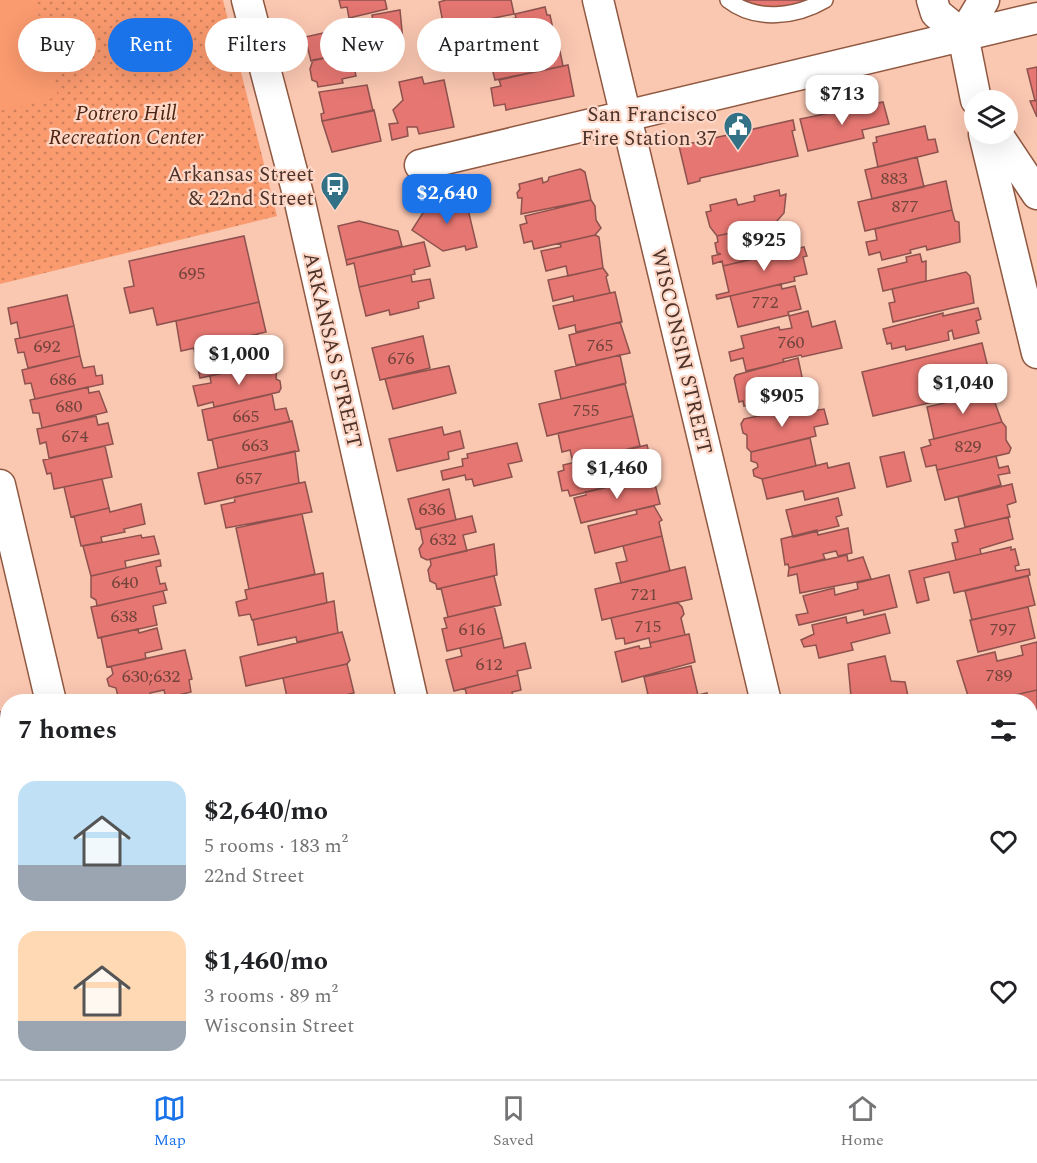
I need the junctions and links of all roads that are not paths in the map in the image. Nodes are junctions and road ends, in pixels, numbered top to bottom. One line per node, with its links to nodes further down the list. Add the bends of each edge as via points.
1 (247, 0): 18 (street, ARKANSAS STREET, via 299,198)
2 (598, 0): 10 (street, WISCONSIN STREET)
3 (728, 0): 4 (lane, via 754,13 782,16 808,10)
4 (825, 0)
5 (932, 0): 8 (street, via 936,13)
6 (984, 0): 8 (street)
7 (1037, 18): 8 (street)
8 (963, 35): 9 (street); 10 (street)
9 (974, 90)
10 (626, 116): 13 (street); 19 (street, WISCONSIN STREET)
11 (986, 144): 15 (street)
12 (1004, 144): 14 (street)
13 (420, 165)
14 (1037, 194)
15 (1037, 353)
16 (0, 485): 17 (street)
17 (49, 694)
18 (411, 694)
19 (764, 694)

